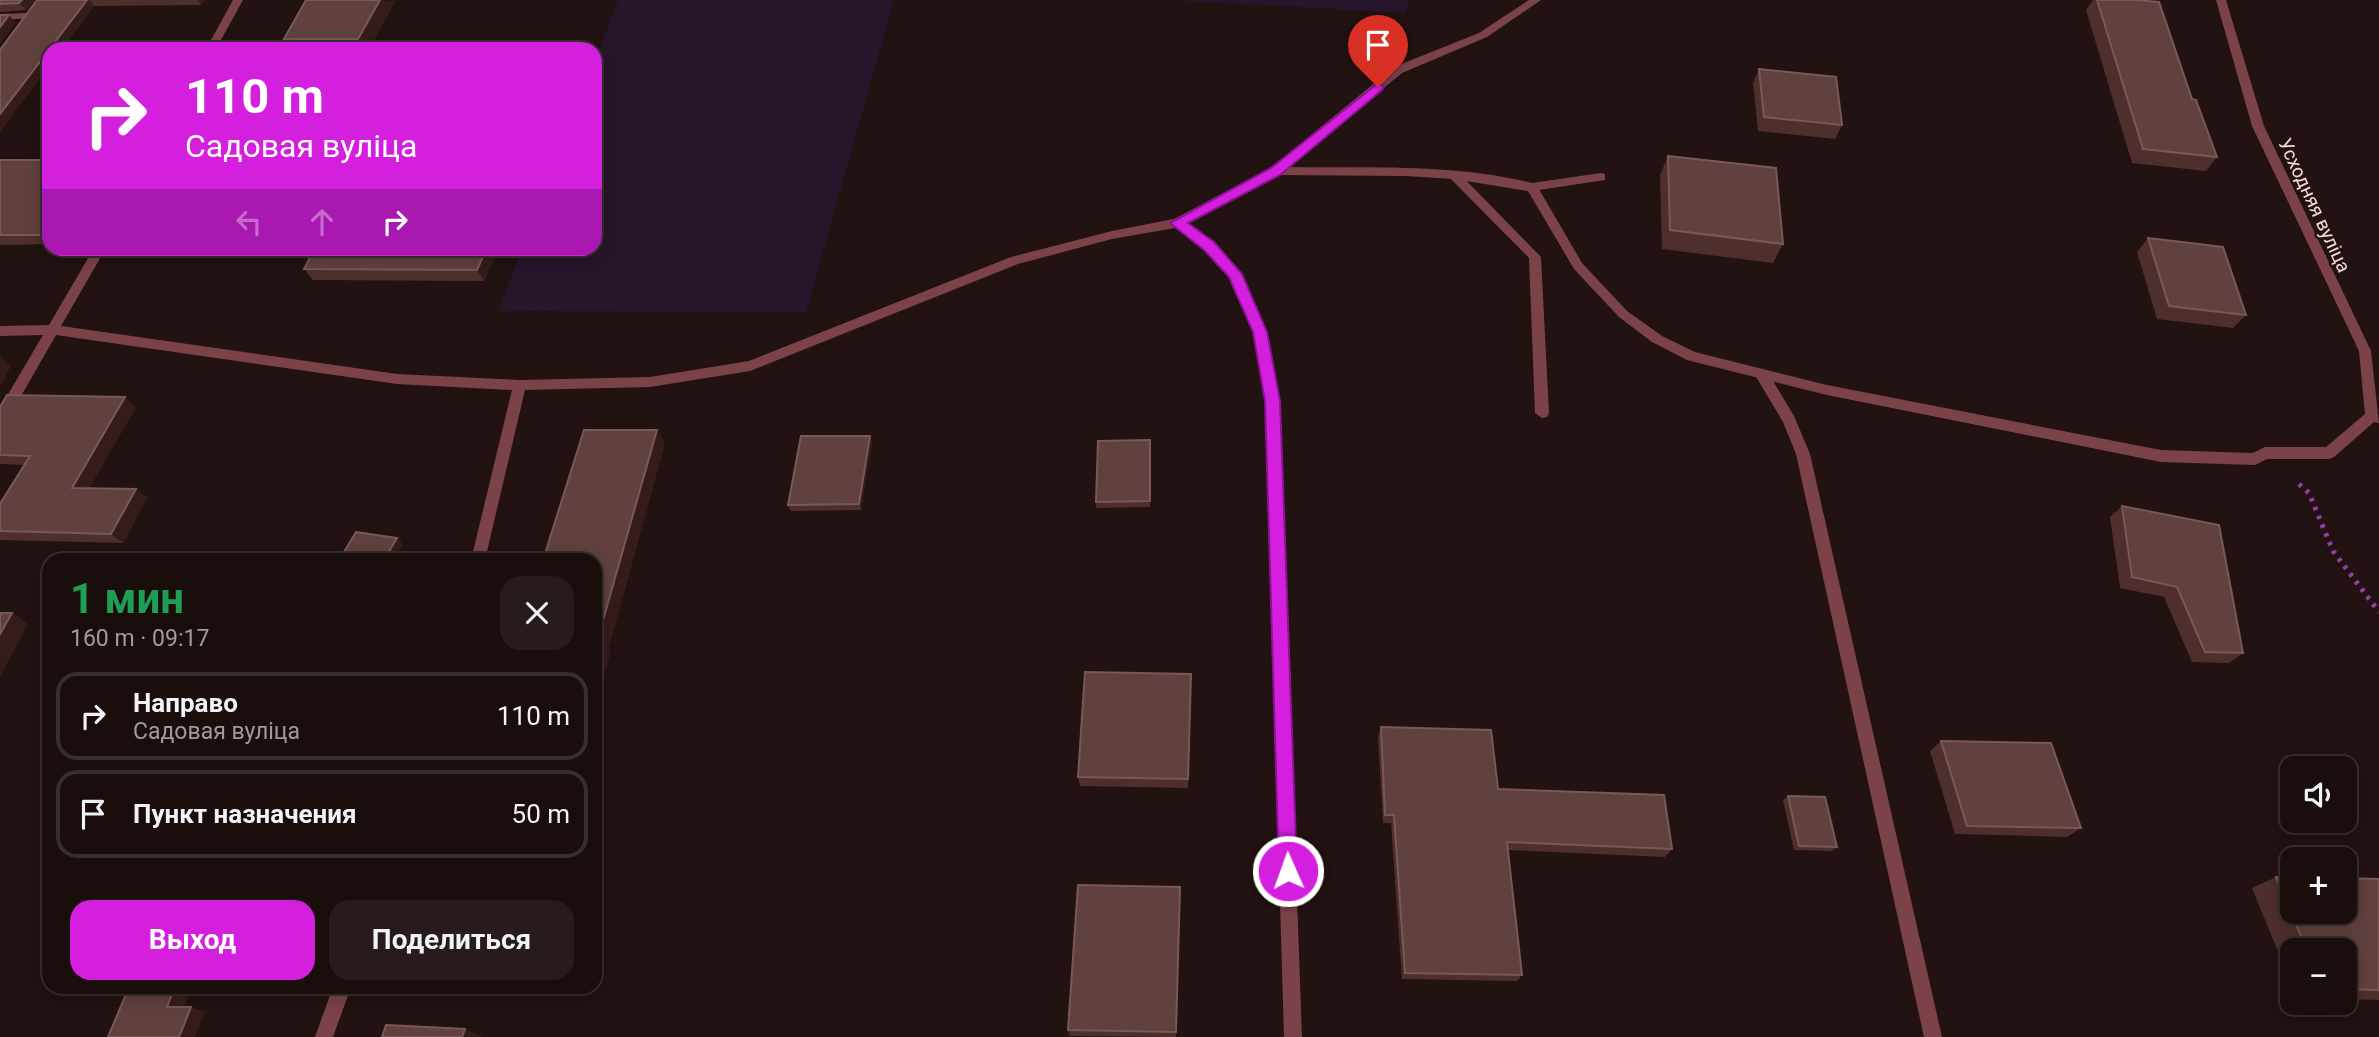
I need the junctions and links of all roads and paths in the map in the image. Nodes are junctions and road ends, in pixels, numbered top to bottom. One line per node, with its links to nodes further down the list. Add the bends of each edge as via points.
1 (238, 0): 6 (street)
2 (1536, 0): 7 (street, via 1483,36 1398,70)
3 (2221, 0): 18 (street, Усходняя вуліца, via 2258,126 2365,352)
4 (0, 17): 5 (street, via 33,12)
5 (22, 26)
6 (215, 42)
7 (1275, 171): 8 (street); 11 (street)
8 (1454, 175): 10 (street); 17 (street, via 1535,257)
9 (1601, 177): 10 (street)
10 (1532, 187): 15 (street, via 1578,266 1623,314 1657,339 1692,356)
11 (1177, 223): 16 (street, via 1015,260 750,366 650,382); 25 (street, via 1209,246 1235,274 1260,332 1272,401)
12 (96, 256): 13 (street)
13 (54, 330): 14 (street); 16 (street, via 397,379); 19 (street)
14 (0, 331)
15 (1762, 375): 20 (street, via 2161,456 2255,458); 26 (street, via 1803,454)
16 (520, 384): 21 (street)
17 (1542, 413)
18 (2375, 417): 20 (street, via 2329,453)
19 (0, 419)
20 (2265, 453): 22 (path, via 2309,493 2333,551)
21 (480, 553)
22 (2379, 612)
23 (339, 994): 24 (street)
24 (324, 1037)
25 (1293, 1037)
26 (1933, 1037)

